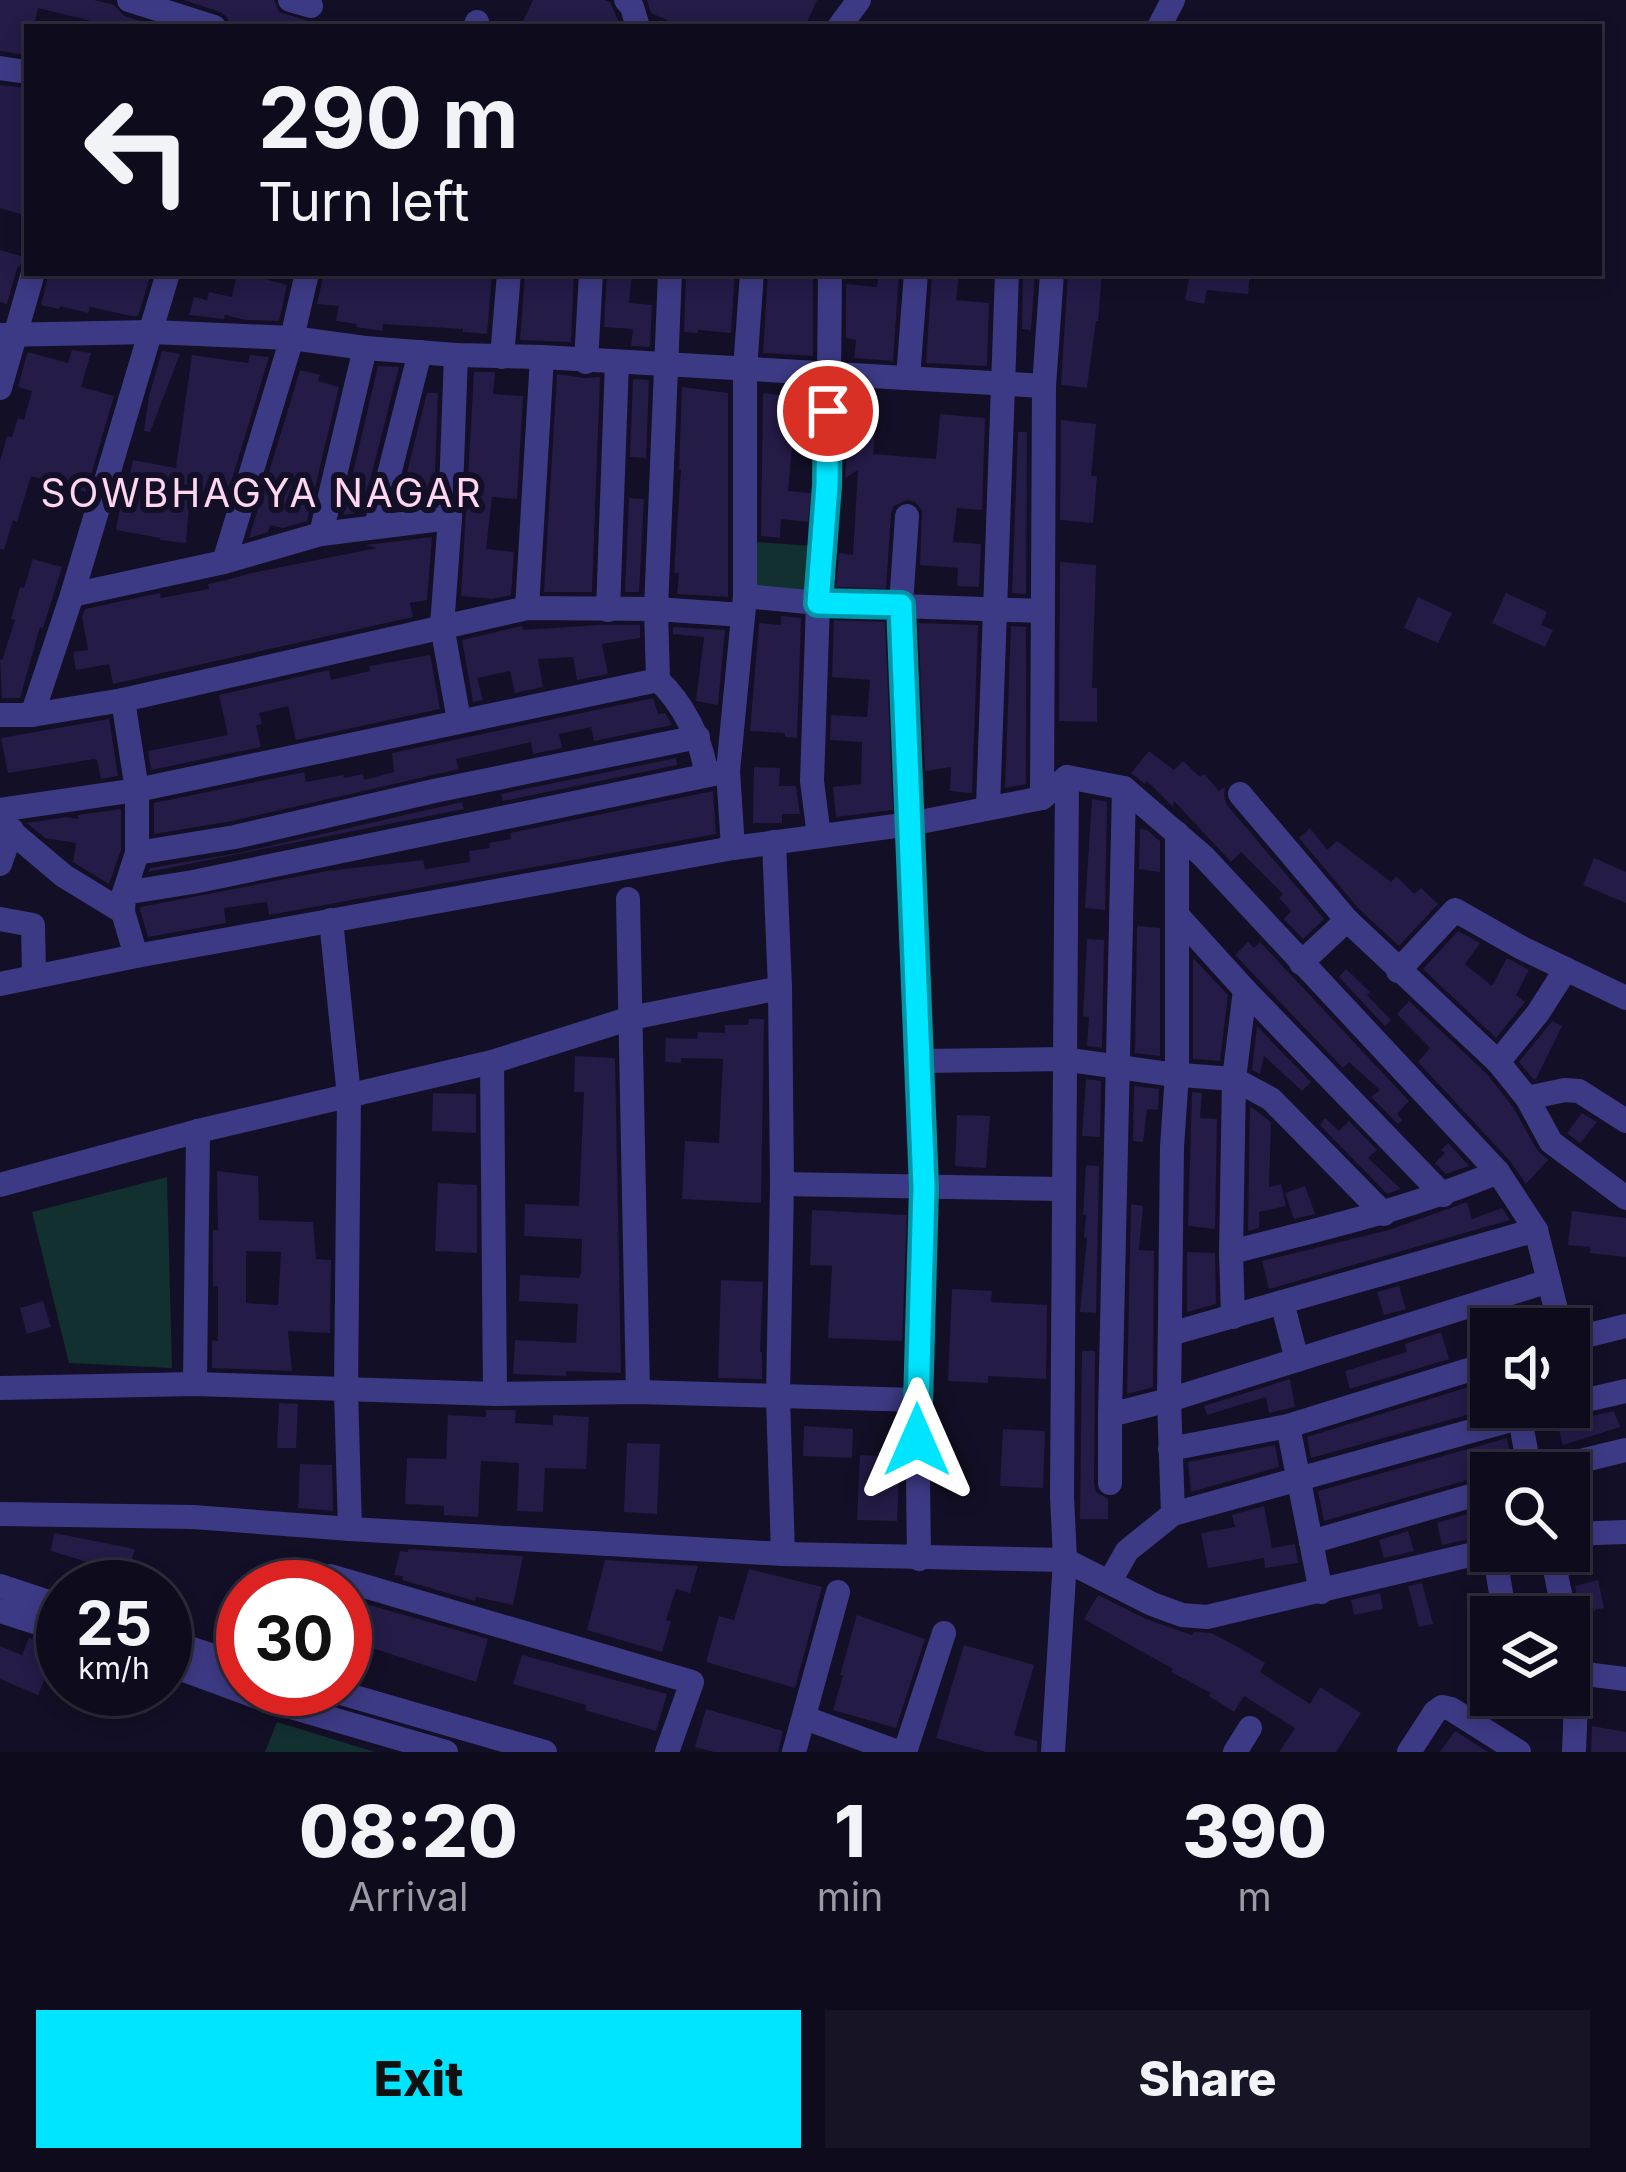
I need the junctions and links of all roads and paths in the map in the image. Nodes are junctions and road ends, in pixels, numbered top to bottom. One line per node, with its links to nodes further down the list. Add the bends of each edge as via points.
1 (129, 0): 2 (street)
2 (162, 6): 3 (street)
3 (207, 24)
4 (32, 276): 16 (street)
5 (167, 276): 15 (street)
6 (306, 276): 17 (street)
7 (509, 276): 21 (street)
8 (591, 276): 23 (street)
9 (670, 276): 25 (street)
10 (752, 276): 26 (street)
11 (830, 276): 27 (street)
12 (916, 276): 28 (street)
13 (1007, 276): 29 (street)
14 (1052, 276): 30 (street)
15 (152, 332): 16 (street); 17 (street); 37 (street)
16 (8, 336): 31 (street)
17 (292, 338): 18 (street); 36 (street)
18 (365, 348): 19 (street); 35 (street)
19 (420, 352): 20 (street); 34 (street)
20 (456, 356): 21 (street); 33 (street)
21 (502, 357): 22 (street)
22 (542, 357): 23 (street); 41 (street)
23 (586, 362): 24 (street)
24 (617, 362): 25 (street); 43 (street)
25 (664, 364): 26 (street); 44 (street)
26 (745, 369): 27 (street); 39 (street)
27 (828, 374): 28 (street); 38 (street)
28 (908, 378): 29 (street)
29 (1003, 383): 30 (street); 42 (street)
30 (1044, 386): 45 (street)
31 (0, 388)
32 (907, 516): 40 (street)
33 (450, 518): 34 (street); 46 (street)
34 (376, 526): 35 (street)
35 (321, 534): 36 (street)
36 (224, 562): 37 (street)
37 (72, 595): 50 (street)
38 (818, 603): 39 (street); 40 (street); 63 (street, via 812,781)
39 (744, 605): 44 (street); 53 (street)
40 (901, 605): 42 (street); 61 (street)
41 (526, 608): 43 (street); 46 (street)
42 (995, 609): 45 (street); 59 (street)
43 (608, 610): 44 (street)
44 (656, 610): 47 (street)
45 (1041, 611): 58 (street)
46 (442, 626): 48 (street); 51 (street)
47 (658, 680): 51 (street); 52 (street)
48 (123, 700): 50 (street); 56 (street)
49 (0, 715): 50 (street)
50 (32, 715)
51 (459, 720): 56 (street)
52 (698, 737): 53 (street); 66 (street)
53 (717, 772): 65 (street); 69 (street)
54 (1066, 777): 55 (street); 58 (street); 84 (street)
55 (1124, 788): 62 (street); 88 (street)
56 (137, 790): 60 (street); 66 (street)
57 (1240, 794): 73 (street)
58 (1042, 798): 59 (street)
59 (988, 808): 61 (street)
60 (4, 821): 67 (street); 69 (street, via 64,876)
61 (910, 824): 63 (street); 85 (street)
62 (1177, 833): 70 (street); 75 (street)
63 (819, 836): 64 (street)
64 (774, 842): 65 (street); 80 (street)
65 (733, 848): 72 (street)
66 (137, 853): 69 (street)
67 (0, 864)
68 (628, 899): 83 (street)
69 (124, 902): 74 (street)
70 (1178, 916): 81 (street); 89 (street)
71 (0, 919): 78 (street, via 33,925)
72 (331, 920): 74 (street); 91 (street)
73 (1346, 920): 75 (street); 77 (street)
74 (136, 956): 78 (street)
75 (1301, 963): 95 (street)
76 (1566, 969): 77 (street, via 1455,910); 82 (street); 87 (street)
77 (1398, 971): 87 (street)
78 (34, 976): 79 (street)
79 (0, 984)
80 (780, 988): 83 (street); 96 (street)
81 (1245, 990): 90 (street); 100 (street)
82 (1626, 998)
83 (631, 1018): 86 (street); 120 (street)
84 (1063, 1059): 85 (street); 88 (street); 99 (street)
85 (921, 1061): 98 (street)
86 (492, 1062): 91 (street); 121 (street)
87 (1498, 1062): 92 (street)
88 (1119, 1068): 89 (street); 126 (street)
89 (1177, 1074): 90 (street); 112 (street)
90 (1234, 1079): 102 (street, via 1271,1099); 104 (street)
91 (350, 1096): 94 (street); 118 (street)
92 (1527, 1098): 93 (street, via 1579,1091); 101 (street, via 1551,1142)
93 (1626, 1121)
94 (198, 1130): 97 (street); 116 (street)
95 (1498, 1172): 100 (street); 103 (street)
96 (782, 1184): 98 (street); 122 (street)
97 (0, 1185)
98 (924, 1188): 99 (street); 124 (street)
99 (1064, 1189): 144 (street)
100 (1443, 1195): 102 (street)
101 (1626, 1198)
102 (1384, 1214): 104 (street)
103 (1537, 1230): 105 (street); 107 (street)
104 (1231, 1252): 110 (street)
105 (1549, 1281): 106 (street); 109 (street)
106 (1490, 1300): 108 (street); 114 (street)
107 (1282, 1302): 110 (street); 114 (street)
108 (1492, 1308)
109 (1556, 1308)
110 (1233, 1317): 112 (street)
111 (1626, 1326): 113 (street)
112 (1170, 1334): 125 (street)
113 (1590, 1335)
114 (1297, 1360): 125 (street)
115 (1470, 1370): 127 (street)
116 (195, 1384): 117 (street); 118 (street)
117 (0, 1388)
118 (346, 1390): 121 (street); 137 (street)
119 (1626, 1390): 123 (street)
120 (638, 1392): 121 (street); 122 (street)
121 (495, 1394)
122 (778, 1397): 124 (street); 141 (street)
123 (1590, 1399)
124 (917, 1400): 143 (street)
125 (1169, 1400): 126 (street); 129 (street)
126 (1110, 1415): 133 (street)
127 (1288, 1426): 129 (street); 132 (street)
128 (1470, 1427): 132 (street)
129 (1170, 1450): 136 (street)
130 (1626, 1450): 131 (street)
131 (1590, 1459)
132 (1300, 1478): 136 (street); 140 (street)
133 (1111, 1484)
134 (1470, 1496): 140 (street)
135 (0, 1514): 137 (street)
136 (1173, 1514): 145 (street, via 1126,1551)
137 (350, 1529): 141 (street)
138 (1626, 1532): 139 (street)
139 (1590, 1533)
140 (1311, 1542): 149 (street)
141 (783, 1554): 143 (street)
142 (1470, 1555): 149 (street)
143 (919, 1558): 144 (street)
144 (1066, 1560): 145 (street); 165 (street)
145 (1110, 1581): 149 (street, via 1181,1615 1207,1617)
146 (372, 1588): 162 (street, via 692,1682)
147 (3, 1589): 150 (street); 151 (street)
148 (838, 1592): 158 (street)
149 (1322, 1592)
150 (36, 1599)
151 (36, 1612)
152 (944, 1633): 164 (street)
153 (192, 1672): 160 (street)
154 (1590, 1674): 155 (street)
155 (1626, 1679)
156 (372, 1702): 161 (street)
157 (1575, 1716): 169 (street)
158 (805, 1718): 163 (street); 164 (street)
159 (1250, 1728): 166 (street)
160 (446, 1752)
161 (545, 1752)
162 (667, 1752)
163 (794, 1752)
164 (902, 1752)
165 (1053, 1752)
166 (1235, 1752)
167 (1409, 1752): 168 (street, via 1442,1707)
168 (1520, 1752)
169 (1574, 1752)

